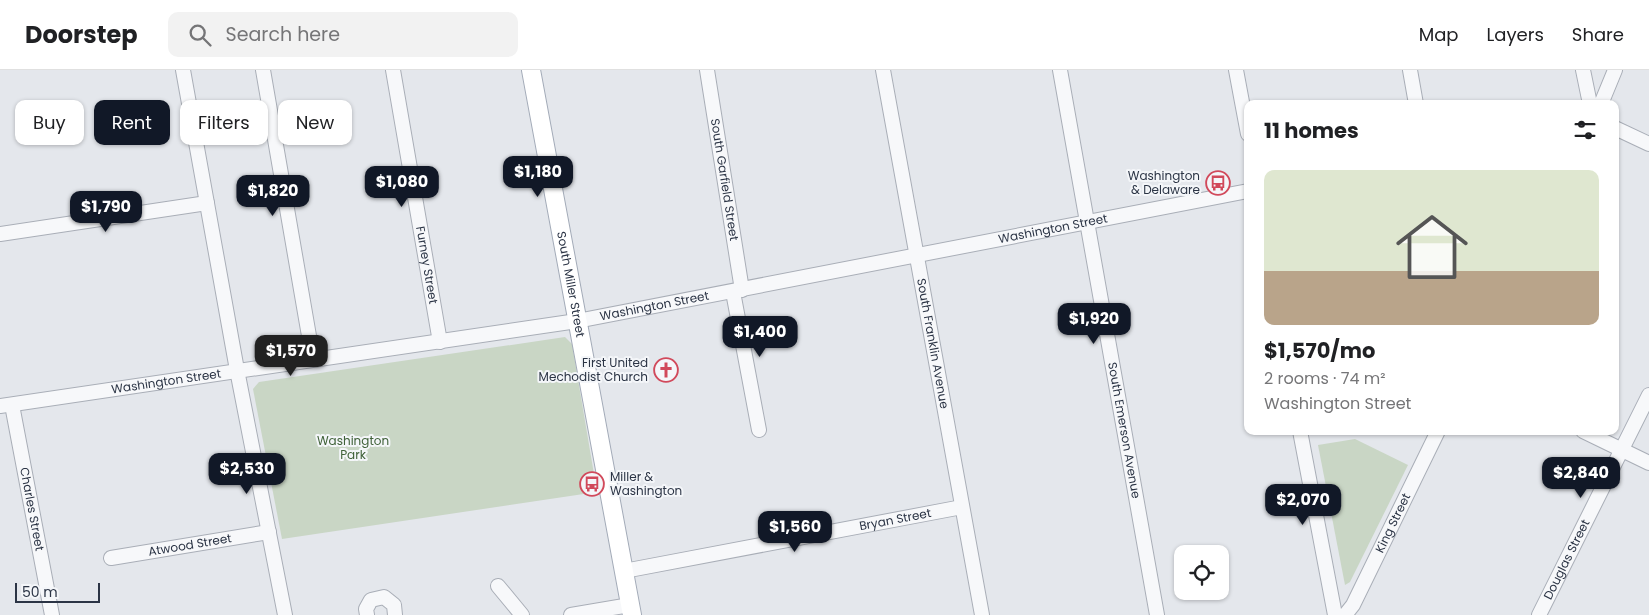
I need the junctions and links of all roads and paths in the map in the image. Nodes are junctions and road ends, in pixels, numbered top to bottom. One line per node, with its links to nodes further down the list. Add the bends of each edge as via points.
1 (184, 70): 19 (street)
2 (263, 70): 26 (street)
3 (393, 70): 25 (street, Furney Street)
4 (530, 70): 24 (main road, South Miller Street)
5 (707, 70): 23 (street, South Garfield Street)
6 (883, 70): 22 (street, South Franklin Avenue)
7 (1060, 70): 20 (street, South Emerson Avenue)
8 (1236, 70): 15 (street)
9 (1410, 70): 12 (street)
10 (1583, 70): 13 (street)
11 (1615, 70): 14 (street)
12 (1415, 100)
13 (1589, 100)
14 (1603, 100)
15 (1244, 113)
16 (1619, 130): 17 (street)
17 (1649, 144)
18 (1244, 192): 20 (street, Washington Street)
19 (208, 203): 21 (street); 27 (street)
20 (1087, 224): 22 (street, Washington Street); 49 (street, South Emerson Avenue)
21 (0, 234)
22 (917, 257): 23 (street, Washington Street); 36 (street, South Franklin Avenue)
23 (738, 291): 24 (street, Washington Street); 30 (street, South Garfield Street)
24 (577, 321): 25 (street, Washington Street); 39 (main road, South Miller Street)
25 (440, 342): 26 (street, Washington Street)
26 (312, 359): 27 (street, Washington Street)
27 (238, 370): 29 (street, Washington Street); 37 (street)
28 (1649, 395): 34 (street, Douglas Street)
29 (6, 406): 43 (street, Charles Street)
30 (759, 430)
31 (1301, 435): 50 (street)
32 (1436, 435): 51 (street, King Street, via 1353,605)
33 (1591, 435): 34 (street)
34 (1622, 450): 35 (street); 52 (street, Douglas Street)
35 (1649, 463)
36 (962, 507): 39 (street, Bryan Street); 48 (street, South Franklin Avenue)
37 (269, 532): 38 (street, Atwood Street); 44 (street)
38 (111, 558)
39 (624, 571): 41 (main road, South Miller Street)
40 (498, 586): 46 (street)
41 (631, 610): 47 (street)
42 (362, 614): 45 (street, via 371,600 384,596 394,605)
43 (52, 615)
44 (285, 615)
45 (395, 615)
46 (522, 615)
47 (572, 615)
48 (982, 615)
49 (1157, 615)
50 (1335, 615)
51 (1345, 615)
52 (1539, 615)

